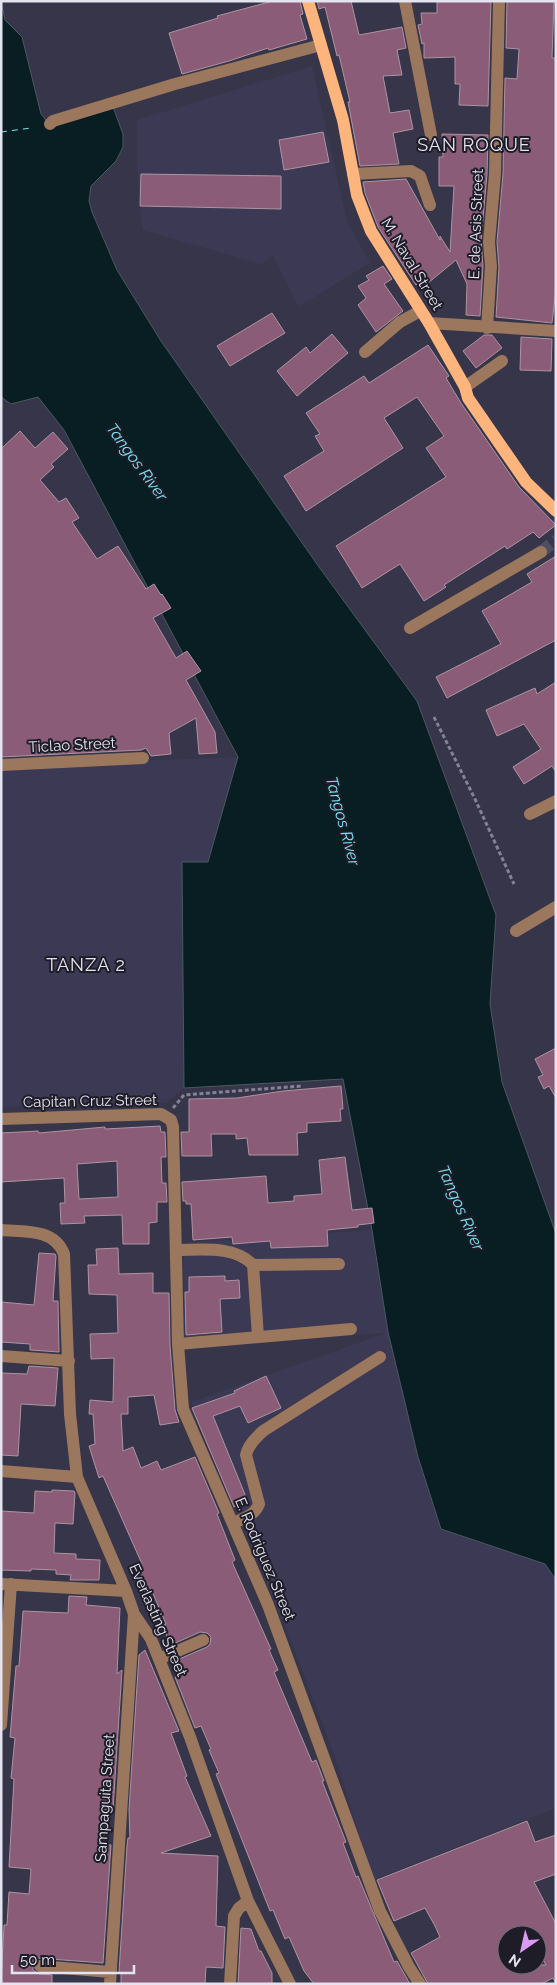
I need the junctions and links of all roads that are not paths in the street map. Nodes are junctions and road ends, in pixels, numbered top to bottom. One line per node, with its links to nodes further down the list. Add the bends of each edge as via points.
1 (308, 1): 4 (main road, M. Naval Street)
2 (405, 1): 6 (street)
3 (499, 1): 11 (street, E. de Asis Street)
4 (321, 46): 5 (street, via 175,84 53,120); 7 (main road, M. Naval Street, via 343,120)
5 (50, 124)
6 (432, 135)
7 (353, 174): 8 (street, via 417,173); 9 (main road, M. Naval Street, via 371,232)
8 (430, 205)
9 (420, 311): 10 (main road, M. Naval Street); 13 (street, via 400,322)
10 (429, 323): 11 (street); 15 (main road, M. Naval Street)
11 (487, 328): 12 (street)
12 (556, 331)
13 (365, 352)
14 (502, 361): 15 (street)
15 (465, 387): 16 (main road, M. Naval Street, via 468,398 526,482)
16 (556, 511)
17 (541, 552): 18 (street)
18 (410, 628)
19 (144, 758): 20 (street, Ticlao Street)
20 (1, 765)
21 (556, 801): 22 (street)
22 (530, 814)
23 (556, 907): 24 (street)
24 (516, 931)
25 (1, 1119): 26 (street, Capitan Cruz Street, via 161,1114)
26 (170, 1122): 28 (street, E. Rodriguez Street)
27 (1, 1230): 36 (street, Everlasting Street, via 49,1236 61,1246)
28 (176, 1250): 30 (street, via 236,1253); 33 (street, E. Rodriguez Street)
29 (339, 1264): 30 (street)
30 (254, 1265): 32 (street)
31 (351, 1329): 32 (street)
32 (258, 1336): 33 (street)
33 (178, 1344): 39 (street, E. Rodriguez Street, via 183,1409)
34 (1, 1356): 36 (street)
35 (380, 1357): 39 (street, via 262,1430 246,1455 259,1504 252,1514)
36 (69, 1361): 38 (street, Everlasting Street, via 70,1414)
37 (1, 1471): 38 (street)
38 (78, 1477): 41 (street, Everlasting Street)
39 (232, 1523): 51 (street, E. Rodriguez Street, via 268,1605 380,1911)
40 (6, 1584): 41 (street); 45 (street)
41 (126, 1591): 42 (street, Everlasting Street)
42 (134, 1614): 44 (street, Everlasting Street); 48 (street, Sampaguita Street)
43 (203, 1640): 44 (street)
44 (159, 1659): 46 (street, Everlasting Street, via 190,1736)
45 (1, 1725)
46 (248, 1901): 49 (street, via 238,1908 234,1916); 50 (street, Everlasting Street)
47 (40, 1966): 48 (street)
48 (110, 1978)
49 (230, 1984)
50 (290, 1984)
51 (420, 1984)

